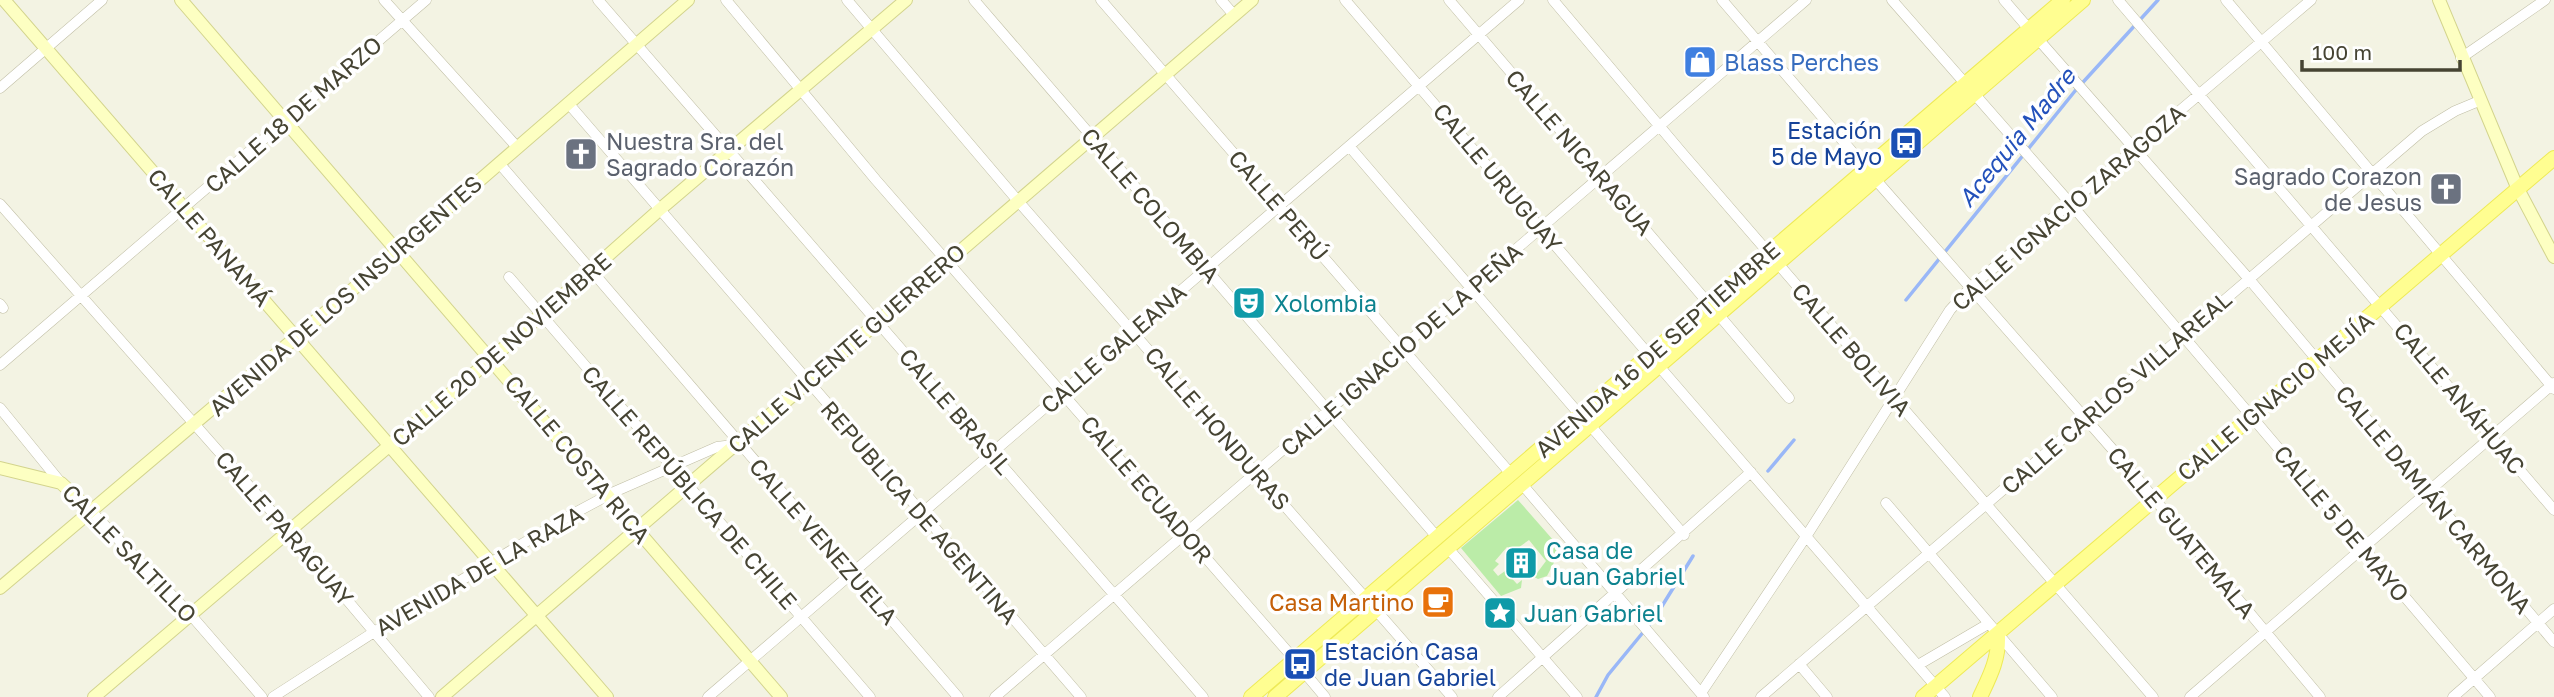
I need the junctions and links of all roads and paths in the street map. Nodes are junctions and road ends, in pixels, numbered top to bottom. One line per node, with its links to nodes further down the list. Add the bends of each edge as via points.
1 (4, 0): 38 (main road, CALLE PANAMÁ)
2 (102, 0): 38 (street)
3 (181, 0): 48 (main road, CALLE COSTA RICA)
4 (384, 0): 31 (street)
5 (426, 0): 31 (street, CALLE 18 DE MARZO)
6 (598, 0): 37 (street, CALLE BRASIL)
7 (688, 0): 37 (main road, AVENIDA DE LOS INSURGENTES)
8 (726, 0): 44 (street, CALLE ECUADOR)
9 (847, 0): 32 (street, CALLE HONDURAS)
10 (906, 0): 32 (main road, CALLE 20 DE NOVIEMBRE)
11 (974, 0): 50 (street, CALLE COLOMBIA)
12 (1101, 0): 40 (street, CALLE PERÚ)
13 (1221, 0): 30 (street)
14 (1252, 0): 30 (main road, CALLE VICENTE GUERRERO)
15 (1345, 0): 41 (street, CALLE URUGUAY)
16 (1449, 0): 34 (street, CALLE NICARAGUA)
17 (1519, 0): 34 (street, CALLE GALEANA)
18 (1553, 0): 49 (street, CALLE BOLIVIA)
19 (1722, 0): 35 (street, CALLE GUATEMALA)
20 (1806, 0): 35 (street, CALLE IGNACIO DE LA PEÑA)
21 (1892, 0): 43 (street, CALLE 5 DE MAYO)
22 (2004, 0): 33 (street, CALLE DAMIÁN CARMONA)
23 (2063, 0): 33 (main road, AVENIDA 16 DE SEPTIEMBRE)
24 (2083, 0): 33 (main road, AVENIDA 16 DE SEPTIEMBRE)
25 (2118, 0): 45 (street, CALLE ANÁHUAC)
26 (2226, 0): 36 (street)
27 (2311, 0): 36 (street, CALLE IGNACIO ZARAGOZA)
28 (2439, 0): 39 (main road)
29 (2545, 0): 39 (street)
30 (1234, 15): 40 (main road, CALLE VICENTE GUERRERO)
31 (402, 20): 48 (street, CALLE 18 DE MARZO); 53 (street)
32 (872, 29): 44 (main road, CALLE 20 DE NOVIEMBRE); 61 (street, CALLE HONDURAS)
33 (2033, 34): 43 (main road, AVENIDA 16 DE SEPTIEMBRE); 52 (street, CALLE DAMIÁN CARMONA)
34 (1480, 35): 41 (street, CALLE GALEANA); 59 (street, CALLE NICARAGUA)
35 (1758, 42): 49 (street, CALLE IGNACIO DE LA PEÑA); 58 (street, CALLE GUATEMALA)
36 (2261, 42): 45 (street, CALLE IGNACIO ZARAGOZA); 57 (street)
37 (636, 45): 47 (main road, AVENIDA DE LOS INSURGENTES); 54 (street, CALLE BRASIL)
38 (46, 49): 42 (street); 65 (main road, CALLE PANAMÁ)
39 (2461, 58): 46 (main road)
40 (1166, 74): 50 (main road, CALLE VICENTE GUERRERO); 64 (street, CALLE PERÚ)
41 (1420, 86): 51 (street, CALLE GALEANA); 68 (street, CALLE URUGUAY)
42 (0, 88)
43 (1969, 89): 58 (main road, AVENIDA 16 DE SEPTIEMBRE); 62 (street, CALLE 5 DE MAYO)
44 (801, 91): 54 (main road, CALLE 20 DE NOVIEMBRE); 73 (street, CALLE ECUADOR)
45 (2199, 91): 52 (street, CALLE IGNACIO ZARAGOZA); 67 (street, CALLE ANÁHUAC)
46 (2479, 101): 57 (street, CALLE CARLOS VILLAREAL, via 2438,120); 60 (main road)
47 (568, 103): 53 (main road, AVENIDA DE LOS INSURGENTES); 66 (street, REPUBLICA DE AGENTINA)
48 (285, 121): 65 (street, CALLE 18 DE MARZO); 69 (main road, CALLE COSTA RICA)
49 (1659, 127): 59 (street, CALLE IGNACIO DE LA PEÑA); 72 (street, CALLE BOLIVIA)
50 (1092, 138): 61 (main road, CALLE VICENTE GUERRERO); 74 (street, CALLE COLOMBIA)
51 (1349, 146): 64 (street, CALLE GALEANA); 78 (street)
52 (2134, 146): 62 (street, CALLE IGNACIO ZARAGOZA); 77 (street, CALLE DAMIÁN CARMONA)
53 (517, 147): 56 (main road, AVENIDA DE LOS INSURGENTES)
54 (730, 151): 66 (main road, CALLE 20 DE NOVIEMBRE); 84 (street, CALLE BRASIL)
55 (2554, 159): 60 (main road, CALLE IGNACIO MEJÍA)
56 (499, 163): 69 (main road, AVENIDA DE LOS INSURGENTES); 75 (street, CALLE VENEZUELA)
57 (2372, 173): 67 (street, CALLE CARLOS VILLAREAL); 70 (street)
58 (1871, 174): 72 (main road, AVENIDA 16 DE SEPTIEMBRE); 79 (street, CALLE GUATEMALA)
59 (1602, 177): 68 (street, CALLE IGNACIO DE LA PEÑA); 82 (street, CALLE NICARAGUA)
60 (2517, 187): 70 (main road, CALLE IGNACIO MEJÍA); 71 (main road)
61 (1018, 201): 73 (main road, CALLE VICENTE GUERRERO); 85 (street, CALLE HONDURAS)
62 (2070, 203): 79 (street, CALLE IGNACIO ZARAGOZA); 87 (street, CALLE 5 DE MAYO)
63 (0, 204): 80 (street, CALLE PARAGUAY)
64 (1280, 205): 74 (street, CALLE GALEANA); 88 (street, CALLE PERÚ)
65 (185, 208): 80 (street, CALLE 18 DE MARZO); 86 (main road, CALLE PANAMÁ)
66 (658, 211): 75 (main road, CALLE 20 DE NOVIEMBRE); 93 (street, REPUBLICA DE AGENTINA)
67 (2312, 226): 77 (street, CALLE CARLOS VILLAREAL); 81 (street, CALLE ANÁHUAC)
68 (1541, 228): 78 (street, CALLE IGNACIO DE LA PEÑA); 91 (street, CALLE URUGUAY)
69 (398, 251): 86 (main road, AVENIDA DE LOS INSURGENTES); 89 (main road, CALLE COSTA RICA)
70 (2441, 254): 81 (main road, CALLE IGNACIO MEJÍA); 94 (street)
71 (2554, 257)
72 (1772, 258): 82 (main road, AVENIDA 16 DE SEPTIEMBRE); 97 (street, CALLE BOLIVIA)
73 (948, 261): 84 (main road, CALLE VICENTE GUERRERO); 95 (street, CALLE ECUADOR)
74 (1206, 268): 85 (street, CALLE GALEANA); 99 (street, CALLE COLOMBIA)
75 (591, 272): 83 (main road, CALLE 20 DE NOVIEMBRE); 105 (street, CALLE VENEZUELA)
76 (509, 277): 83 (street, CALLE REPÚBLICA DE CHILE)
77 (2249, 279): 87 (street, CALLE CARLOS VILLAREAL); 90 (street, CALLE DAMIÁN CARMONA)
78 (1472, 287): 88 (street, CALLE IGNACIO DE LA PEÑA); 102 (street)
79 (1971, 287): 97 (street, CALLE IGNACIO ZARAGOZA, via 1934,331); 101 (street, CALLE GUATEMALA)
80 (82, 295): 92 (street, CALLE 18 DE MARZO); 103 (street, CALLE PARAGUAY)
81 (2382, 305): 90 (main road, CALLE IGNACIO MEJÍA); 104 (street, CALLE ANÁHUAC)
82 (1714, 309): 91 (main road, AVENIDA 16 DE SEPTIEMBRE); 96 (street, CALLE NICARAGUA)
83 (543, 315): 89 (main road, CALLE 20 DE NOVIEMBRE); 108 (street, CALLE REPÚBLICA DE CHILE)
84 (878, 321): 93 (main road, CALLE VICENTE GUERRERO); 107 (street, CALLE BRASIL)
85 (1132, 330): 95 (street, CALLE GALEANA); 110 (street, CALLE HONDURAS)
86 (296, 335): 103 (main road, AVENIDA DE LOS INSURGENTES); 106 (main road, CALLE PANAMÁ)
87 (2182, 335): 100 (street, CALLE 5 DE MAYO); 101 (street, CALLE CARLOS VILLAREAL)
88 (1402, 348): 99 (street, CALLE IGNACIO DE LA PEÑA); 111 (street, CALLE PERÚ)
89 (492, 358): 106 (main road, CALLE 20 DE NOVIEMBRE); 116 (main road, CALLE COSTA RICA)
90 (2318, 359): 100 (main road, CALLE IGNACIO MEJÍA); 115 (street, CALLE DAMIÁN CARMONA)
91 (1654, 360): 102 (main road, AVENIDA 16 DE SEPTIEMBRE); 112 (street, CALLE URUGUAY)
92 (0, 365)
93 (806, 382): 105 (main road, CALLE VICENTE GUERRERO); 122 (street, REPUBLICA DE AGENTINA)
94 (2553, 386): 104 (street)
95 (1063, 391): 107 (street, CALLE GALEANA); 125 (street, CALLE ECUADOR)
96 (1789, 398)
97 (1894, 398): 119 (street, CALLE BOLIVIA); 127 (street, CALLE IGNACIO ZARAGOZA)
98 (0, 408): 113 (street, CALLE SALTILLO)
99 (1329, 410): 110 (street, CALLE IGNACIO DE LA PEÑA); 128 (street, CALLE COLOMBIA)
100 (2251, 416): 117 (main road, CALLE IGNACIO MEJÍA); 129 (street, CALLE 5 DE MAYO)
101 (2084, 419): 117 (street, CALLE GUATEMALA); 119 (street, CALLE CARLOS VILLAREAL)
102 (1585, 420): 111 (main road, AVENIDA 16 DE SEPTIEMBRE); 126 (street)
103 (194, 424): 121 (main road, AVENIDA DE LOS INSURGENTES); 123 (street, CALLE PARAGUAY)
104 (2491, 436): 115 (street); 120 (street, CALLE ANÁHUAC)
105 (735, 443): 108 (street, AVENIDA DE LA RAZA); 114 (main road, CALLE VICENTE GUERRERO); 132 (street, CALLE VENEZUELA)
106 (391, 444): 123 (main road, CALLE 20 DE NOVIEMBRE); 131 (main road, CALLE PANAMÁ)
107 (992, 452): 122 (street, CALLE GALEANA); 135 (street, CALLE BRASIL)
108 (671, 467): 114 (street, CALLE REPÚBLICA DE CHILE); 116 (street, AVENIDA DE LA RAZA)
109 (0, 468): 113 (main road)
110 (1256, 473): 125 (street, CALLE IGNACIO DE LA PEÑA); 137 (street, CALLE HONDURAS)
111 (1516, 478): 128 (main road, AVENIDA 16 DE SEPTIEMBRE); 136 (street, CALLE PERÚ)
112 (1756, 478): 126 (street); 127 (street, CALLE URUGUAY)
113 (61, 483): 121 (main road, CALLE SALTILLO)
114 (686, 486): 124 (main road, CALLE VICENTE GUERRERO); 142 (street, CALLE REPÚBLICA DE CHILE)
115 (2427, 491): 129 (street); 143 (street, CALLE DAMIÁN CARMONA)
116 (608, 496): 124 (main road, CALLE COSTA RICA); 131 (street, AVENIDA DE LA RAZA)
117 (2153, 499): 133 (main road, CALLE IGNACIO MEJÍA); 145 (street, CALLE GUATEMALA)
118 (1886, 503): 130 (street)
119 (1986, 503): 130 (street, CALLE CARLOS VILLAREAL); 133 (street, CALLE BOLIVIA)
120 (2554, 510)
121 (91, 511): 134 (main road, AVENIDA DE LOS INSURGENTES); 140 (street, CALLE SALTILLO)
122 (923, 513): 132 (street, CALLE GALEANA); 149 (street, REPUBLICA DE AGENTINA)
123 (288, 530): 140 (main road, CALLE 20 DE NOVIEMBRE); 146 (street, CALLE PARAGUAY)
124 (637, 530): 141 (main road, CALLE VICENTE GUERRERO); 151 (main road, CALLE COSTA RICA)
125 (1186, 534): 135 (street, CALLE IGNACIO DE LA PEÑA); 153 (street, CALLE ECUADOR)
126 (1684, 535): 136 (street)
127 (1807, 536): 138 (street, CALLE URUGUAY); 157 (street, CALLE IGNACIO ZARAGOZA)
128 (1442, 542): 137 (main road, AVENIDA 16 DE SEPTIEMBRE); 150 (street, CALLE COLOMBIA)
129 (2363, 548): 145 (street); 155 (street, CALLE 5 DE MAYO)
130 (1927, 553): 138 (street, CALLE CARLOS VILLAREAL); 144 (street)
131 (491, 562): 141 (main road, CALLE PANAMÁ); 146 (street, AVENIDA DE LA RAZA)
132 (852, 573): 142 (street, CALLE GALEANA); 167 (street, CALLE VENEZUELA)
133 (2055, 582): 147 (main road, CALLE IGNACIO MEJÍA); 182 (street, CALLE BOLIVIA)
134 (0, 588)
135 (1115, 594): 149 (street, CALLE IGNACIO DE LA PEÑA); 170 (street, CALLE BRASIL)
136 (1615, 595): 150 (street); 157 (street, CALLE PERÚ)
137 (1371, 603): 153 (main road, AVENIDA 16 DE SEPTIEMBRE); 174 (street, CALLE HONDURAS)
138 (1868, 605): 152 (street, CALLE CARLOS VILLAREAL); 154 (street, CALLE URUGUAY)
139 (2554, 609): 143 (street)
140 (190, 614): 158 (main road, CALLE 20 DE NOVIEMBRE); 159 (street, CALLE SALTILLO)
141 (536, 615): 162 (main road, CALLE VICENTE GUERRERO); 163 (main road, CALLE PANAMÁ)
142 (802, 617): 151 (street, CALLE GALEANA); 166 (street, CALLE REPÚBLICA DE CHILE)
143 (2537, 623): 148 (street, CALLE DAMIÁN CARMONA); 155 (street)
144 (1988, 624): 147 (street); 154 (street)
145 (2266, 631): 183 (street); 184 (street, CALLE GUATEMALA)
146 (374, 632): 160 (street, AVENIDA DE LA RAZA); 161 (street, CALLE PARAGUAY)
147 (1998, 635): 156 (main road, CALLE IGNACIO MEJÍA); 180 (main road, via 1999,652); 181 (street)
148 (2554, 642)
149 (1045, 655): 168 (street, CALLE IGNACIO DE LA PEÑA); 169 (street, REPUBLICA DE AGENTINA)
150 (1542, 658): 175 (street); 176 (street, CALLE COLOMBIA)
151 (750, 661): 164 (street, CALLE GALEANA); 165 (main road, CALLE COSTA RICA)
152 (1799, 664): 177 (street, CALLE CARLOS VILLAREAL); 178 (street)
153 (1299, 666): 171 (main road, AVENIDA 16 DE SEPTIEMBRE); 172 (main road, AVENIDA 16 DE SEPTIEMBRE); 173 (street, CALLE ECUADOR)
154 (1918, 666): 156 (street, CALLE URUGUAY)
155 (2474, 678): 185 (street); 186 (street, CALLE 5 DE MAYO)
156 (1940, 692): 179 (main road, CALLE IGNACIO MEJÍA)
157 (1703, 695)
158 (94, 697)
159 (262, 697)
160 (273, 697)
161 (429, 697)
162 (442, 697)
163 (607, 697)
164 (708, 697)
165 (781, 697)
166 (870, 697)
167 (958, 697)
168 (995, 697)
169 (1081, 697)
170 (1203, 697)
171 (1251, 697)
172 (1275, 697)
173 (1325, 697)
174 (1452, 697)
175 (1498, 697)
176 (1577, 697)
177 (1761, 697)
178 (1827, 697)
179 (1923, 697)
180 (1980, 697)
181 (2052, 697)
182 (2153, 697)
183 (2190, 697)
184 (2320, 697)
185 (2453, 697)
186 (2490, 697)

